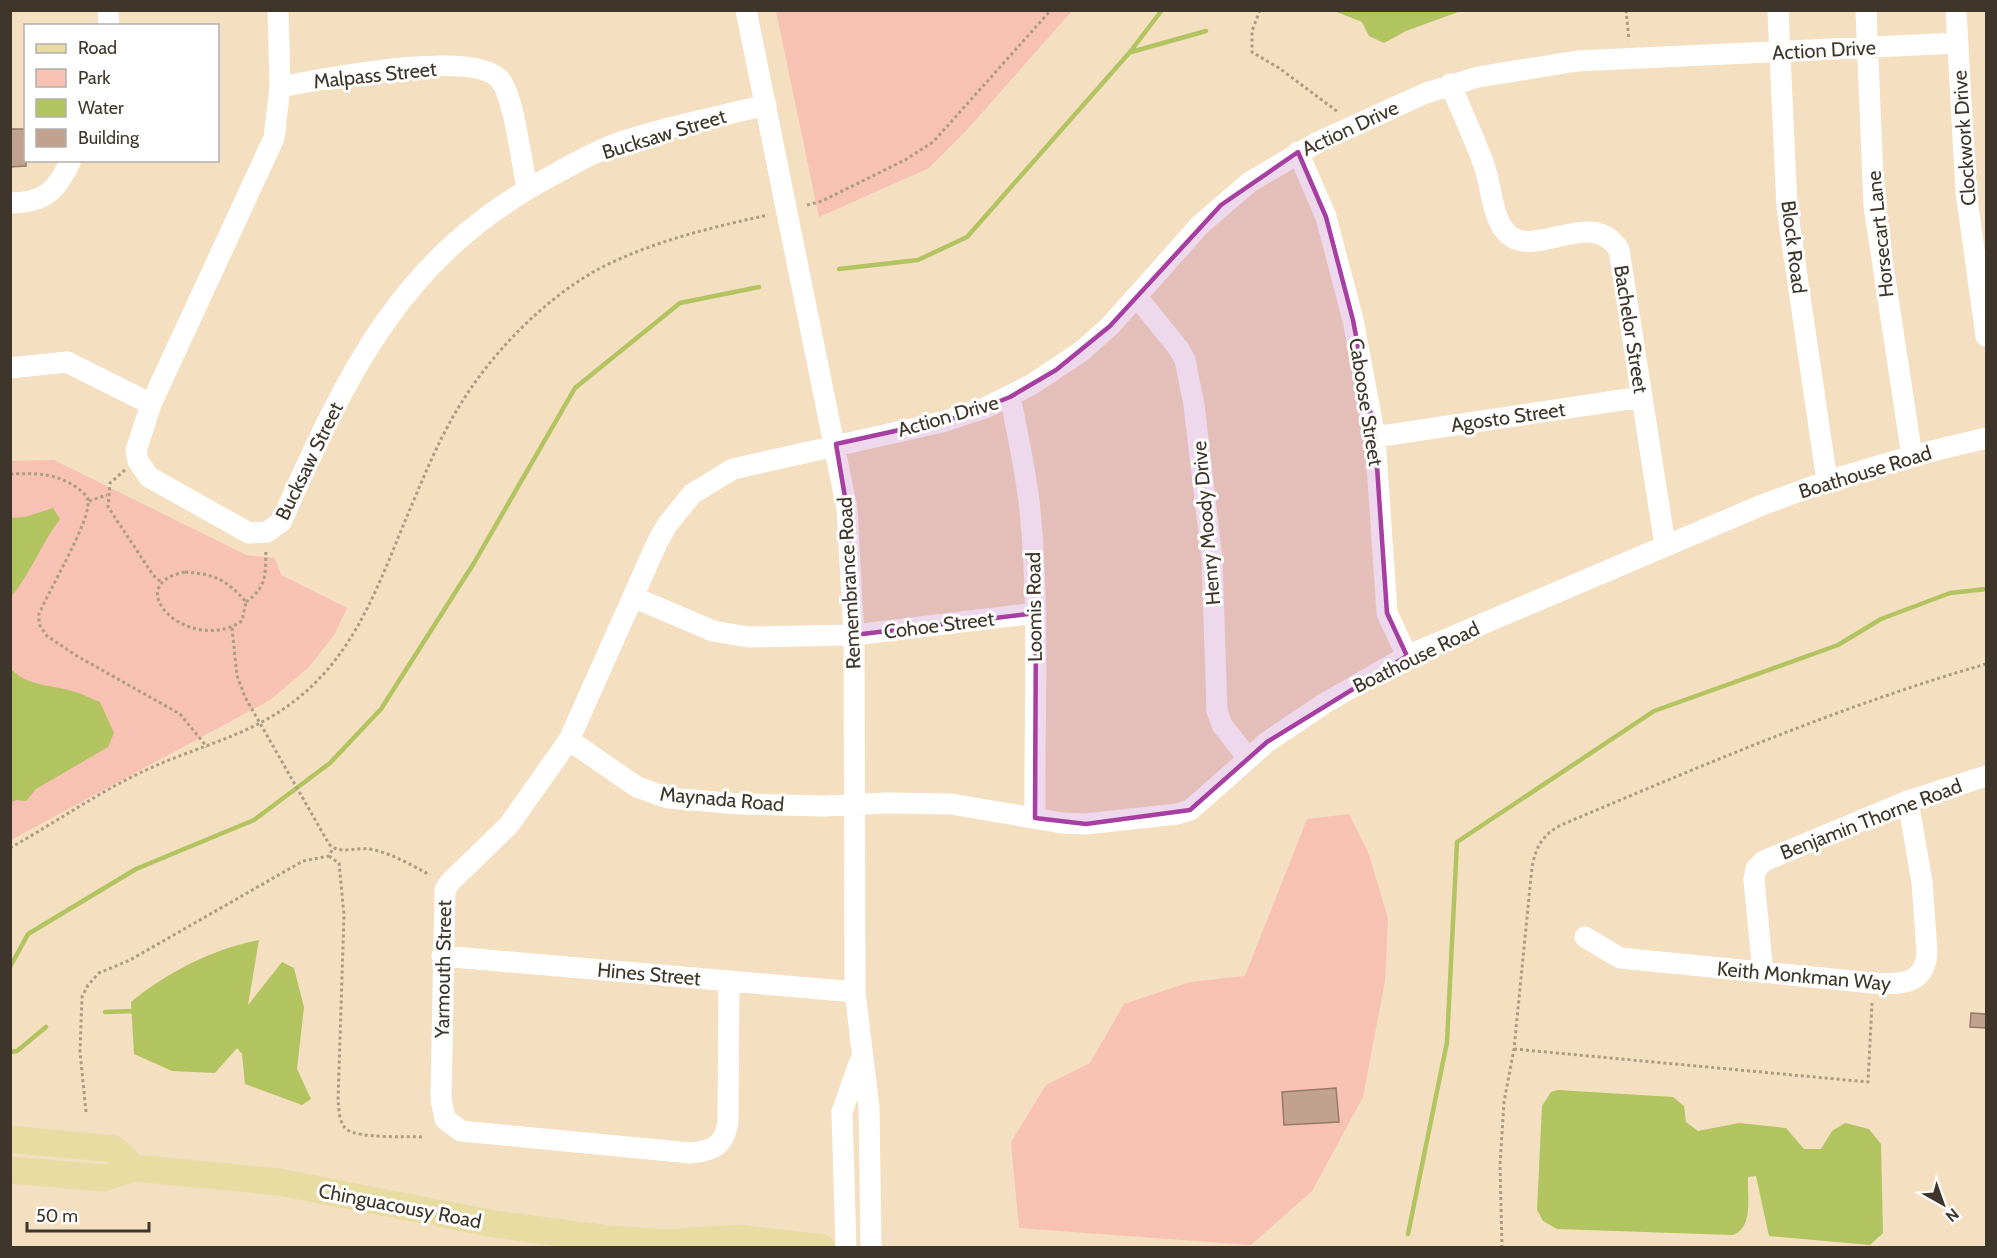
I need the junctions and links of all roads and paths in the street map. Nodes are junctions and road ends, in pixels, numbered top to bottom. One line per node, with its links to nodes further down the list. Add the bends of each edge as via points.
1 (278, 10): 14 (street)
2 (746, 10): 15 (street, Remembrance Road)
3 (1051, 10): 21 (path, via 933,142 905,160)
4 (1260, 10): 16 (path, via 1252,31 1252,52)
5 (1626, 10): 9 (path)
6 (1778, 10): 12 (street, Block Road)
7 (1866, 10): 11 (street, Horsecart Lane)
8 (1956, 10): 10 (street, Clockwork Drive)
9 (1629, 40)
10 (1958, 43): 11 (street, Action Drive); 23 (street, Clockwork Drive, via 1966,192)
11 (1868, 47): 12 (street, Action Drive); 33 (street, Horsecart Lane, via 1875,206)
12 (1780, 52): 13 (street, Action Drive, via 1577,61); 36 (street, Block Road, via 1788,217)
13 (1450, 84): 17 (street, Action Drive); 28 (street, Bachelor Street, via 1506,232 1528,241 1591,231 1603,233 1613,241 1622,264)
14 (280, 87): 19 (street, Malpass Street, via 417,67 464,67 493,74 508,98); 29 (street, via 274,138)
15 (766, 105): 19 (street, Bucksaw Street, via 620,142); 32 (street, Remembrance Road)
16 (1338, 112)
17 (1298, 152): 24 (street, Action Drive, via 1221,205); 30 (street, Caboose Street, via 1326,217 1344,280)
18 (69, 162): 20 (street, via 62,180 48,193 32,203)
19 (527, 188): 39 (street, Bucksaw Street, via 456,240 410,287 380,328 328,416 281,522)
20 (10, 203)
21 (807, 205)
22 (768, 215): 49 (path, via 656,244 595,272 553,301 514,338 481,375 454,415 368,608 348,644 292,704)
23 (1981, 265): 25 (street, Clockwork Drive)
24 (1137, 297): 27 (street, Action Drive, via 1082,351); 52 (street, Henry Moody Drive, via 1179,349 1189,375 1207,501 1217,711)
25 (1986, 336)
26 (10, 368): 29 (street, via 67,362)
27 (1010, 397): 32 (street, Action Drive, via 942,422); 44 (street, Loomis Road, via 1030,510)
28 (1642, 397): 30 (street, Agosto Street); 40 (street, Bachelor Street)
29 (151, 404): 34 (street, via 137,442)
30 (1375, 437): 47 (street, Caboose Street, via 1387,613)
31 (1986, 438): 33 (street, Boathouse Road)
32 (836, 444): 42 (street, Yarmouth Street, via 733,469 692,494 667,525); 46 (street, Remembrance Road, via 847,508)
33 (1912, 456): 36 (street, Boathouse Road)
34 (138, 461): 37 (path, via 110,483); 39 (street, Bucksaw Street, via 149,477 249,533)
35 (10, 474): 38 (path, via 53,475 73,485)
36 (1827, 481): 40 (street, Boathouse Road)
37 (107, 495): 38 (path); 41 (path, via 113,516)
38 (89, 501): 51 (path, via 39,614 39,624 47,636 77,656 180,714)
39 (267, 532): 43 (path, via 265,581)
40 (1665, 545): 47 (street, Boathouse Road)
41 (161, 582): 43 (path, via 185,572 215,576); 45 (path, via 158,601 177,623 217,632)
42 (633, 597): 46 (street, Cohoe Street, via 730,635); 50 (street, Yarmouth Street)
43 (246, 602): 45 (path, via 242,621)
44 (1036, 613): 46 (street, Cohoe Street); 56 (street, Loomis Road)
45 (232, 628): 49 (path, via 237,676)
46 (855, 635): 55 (street, Remembrance Road)
47 (1407, 656): 52 (street, Boathouse Road, via 1325,703)
48 (1986, 664): 67 (path, via 1816,719 1551,830 1536,849 1532,867)
49 (260, 723): 51 (path); 58 (path)
50 (569, 740): 55 (street, Maynada Road, via 637,787 668,798 740,804); 62 (street, Yarmouth Street, via 509,825 445,890)
51 (207, 747): 57 (path, via 147,769)
52 (1247, 757): 56 (street, Boathouse Road, via 1190,810 1177,814 1086,824)
53 (1986, 776): 54 (street, Benjamin Thorne Road)
54 (1908, 801): 63 (street, Benjamin Thorne Road, via 1775,855 1756,869); 63 (street, Keith Monkman Way, via 1927,927 1927,964 1922,973 1912,981 1892,985)
55 (855, 804): 56 (street, Boathouse Road, via 951,804); 65 (street, Remembrance Road)
56 (1035, 818)
57 (10, 848)
58 (333, 848): 59 (path); 60 (path, via 387,853)
59 (329, 856): 69 (path, via 303,861 99,974 82,998 80,1052); 70 (path, via 339,863 344,915 340,1118 345,1128 356,1134)
60 (430, 875)
61 (1585, 937): 63 (street, Keith Monkman Way, via 1620,958)
62 (442, 956): 64 (street, Hines Street); 64 (street, Yarmouth Street, via 441,1099 452,1126 461,1131 678,1152 707,1152 719,1146 726,1136)
63 (1763, 973)
64 (729, 982): 65 (street, Hines Street)
65 (855, 992): 68 (street, Remembrance Road)
66 (1872, 1003): 67 (path, via 1868,1082)
67 (1514, 1049): 78 (path, via 1500,1155)
68 (862, 1058): 76 (street, Remembrance Road, via 842,1112); 77 (street, Remembrance Road, via 868,1108)
69 (86, 1112)
70 (423, 1137)
71 (10, 1139): 72 (main road, via 114,1149)
72 (134, 1168): 73 (main road, Chinguacousy Road, via 104,1178); 74 (main road, Chinguacousy Road, via 279,1182 494,1224)
73 (10, 1170)
74 (674, 1245): 75 (main road, Chinguacousy Road, via 738,1238)
75 (822, 1248)
76 (846, 1248)
77 (872, 1248)
78 (1502, 1248)

